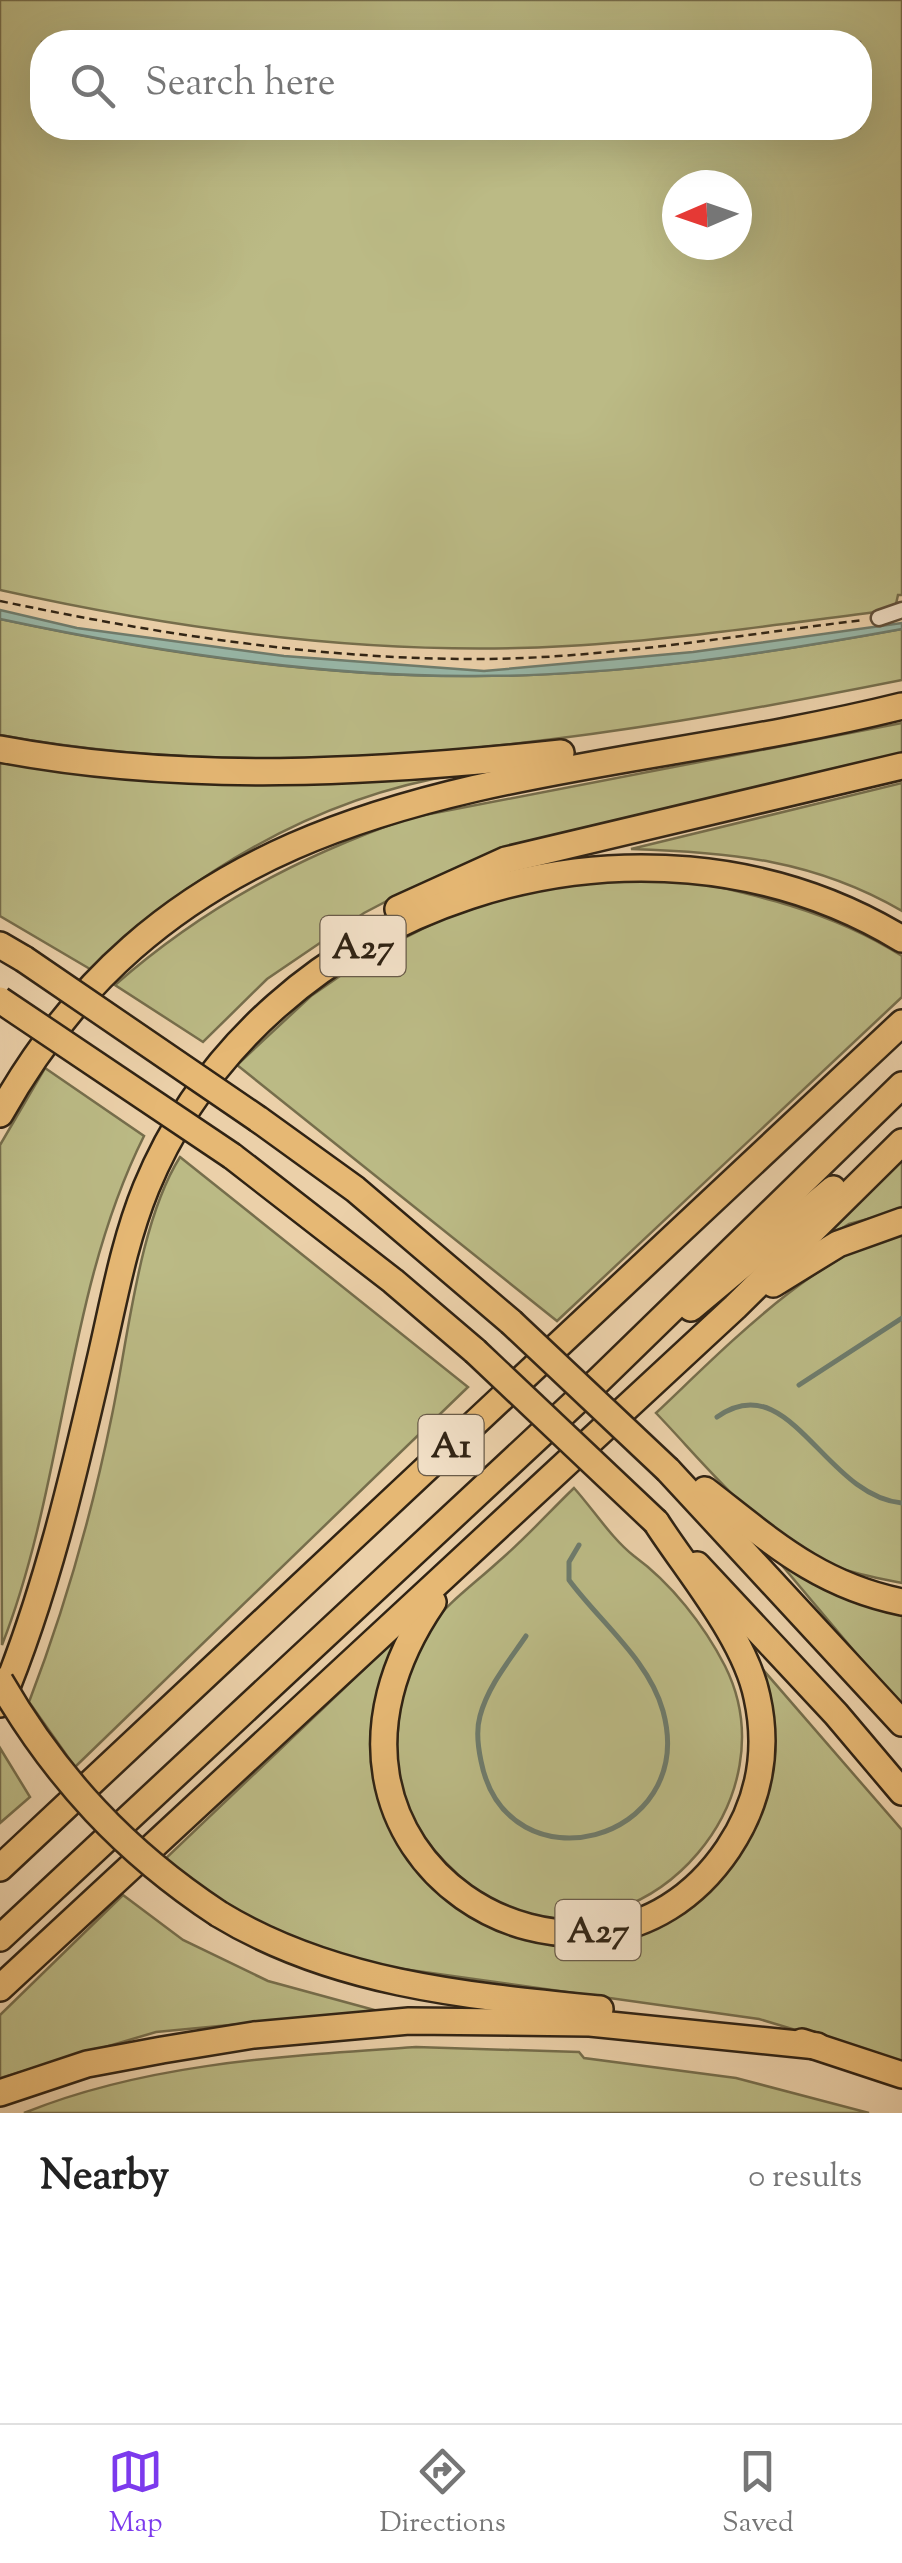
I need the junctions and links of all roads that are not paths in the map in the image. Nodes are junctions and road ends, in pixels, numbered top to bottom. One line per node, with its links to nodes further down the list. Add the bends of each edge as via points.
1 (902, 610): 2 (street)
2 (879, 618)
3 (902, 706): 5 (highway)
4 (0, 749): 5 (highway, via 262,773)
5 (676, 749): 12 (highway, via 444,794 364,816 260,860 175,914 104,972 54,1030)
6 (902, 766): 18 (highway, via 506,860 389,914 303,972 211,1062 154,1149 113,1264)
7 (902, 939): 18 (highway, A27, via 788,886 710,870 628,865 491,889 371,941 264,1016 193,1101 146,1189)
8 (0, 945): 19 (highway, bridge, via 355,1189)
9 (0, 1000): 20 (highway, A27, bridge, via 232,1156 475,1351)
10 (902, 1023): 27 (highway, A1)
11 (902, 1085): 17 (highway, A1)
12 (0, 1114)
13 (902, 1129): 17 (highway, A1, via 724,1283)
14 (902, 1142): 16 (highway, A1)
15 (902, 1222): 16 (highway, A1, via 838,1244)
16 (735, 1308): 21 (highway, A1)
17 (596, 1382): 28 (highway, A1)
18 (84, 1416): 24 (highway, via 32,1628)
19 (694, 1487): 22 (highway, via 814,1573); 25 (highway)
20 (656, 1522): 21 (highway, A27, via 746,1662 763,1736 755,1799 706,1878 677,1902 619,1927 547,1931 478,1908 425,1864 391,1802 382,1742 395,1670); 26 (highway, A27)
21 (459, 1565): 29 (highway, A1)
22 (902, 1602)
23 (0, 1680): 30 (highway, bridge, via 59,1772 100,1819 156,1872 267,1940 426,1990 724,2025)
24 (0, 1704)
25 (902, 1724)
26 (902, 1792)
27 (0, 1868)
28 (0, 1938)
29 (0, 1988)
30 (817, 2046): 31 (highway); 32 (highway, via 590,2023 409,2021 143,2053)
31 (902, 2075)
32 (0, 2092)

